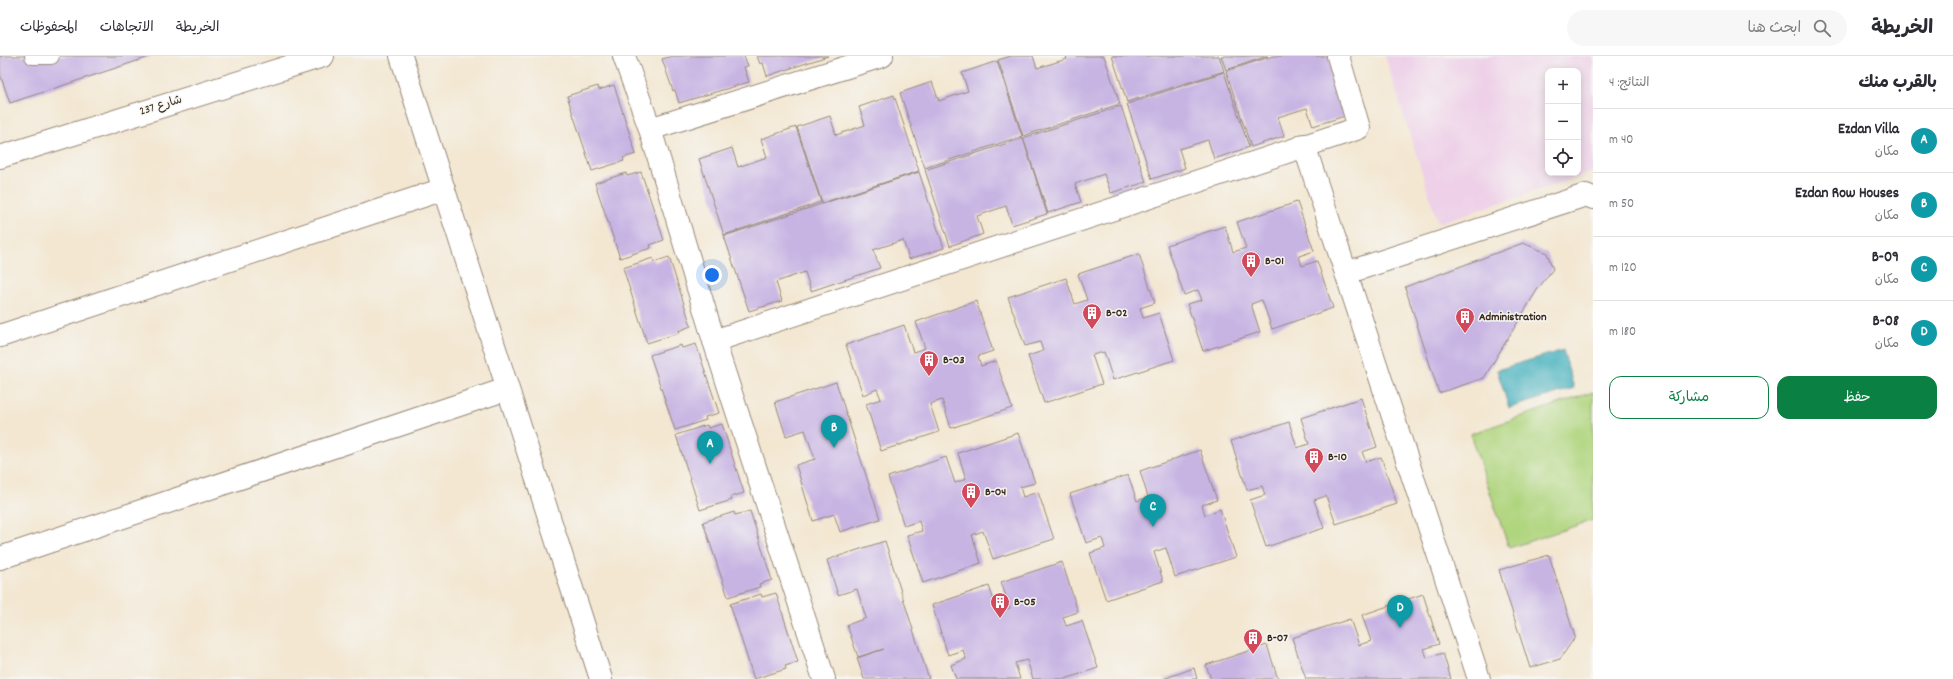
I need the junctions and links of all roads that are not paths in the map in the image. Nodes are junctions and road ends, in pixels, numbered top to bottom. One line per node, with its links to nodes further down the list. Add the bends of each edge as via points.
1 (33, 56): 2 (lane)
2 (51, 56)
3 (323, 56): 10 (street, شارع 237)
4 (401, 56): 11 (street)
5 (624, 56): 8 (street)
6 (882, 56): 8 (street)
7 (1338, 56): 9 (street, via 1359,128)
8 (650, 129): 15 (street)
9 (1304, 145): 13 (street); 15 (street)
10 (0, 157)
11 (444, 189): 14 (street); 16 (street)
12 (1593, 198): 13 (street, via 1586,196)
13 (1346, 273): 20 (street)
14 (0, 336)
15 (714, 341): 19 (street)
16 (507, 389): 17 (street); 18 (street)
17 (0, 558)
18 (601, 679)
19 (824, 679)
20 (1479, 679)

